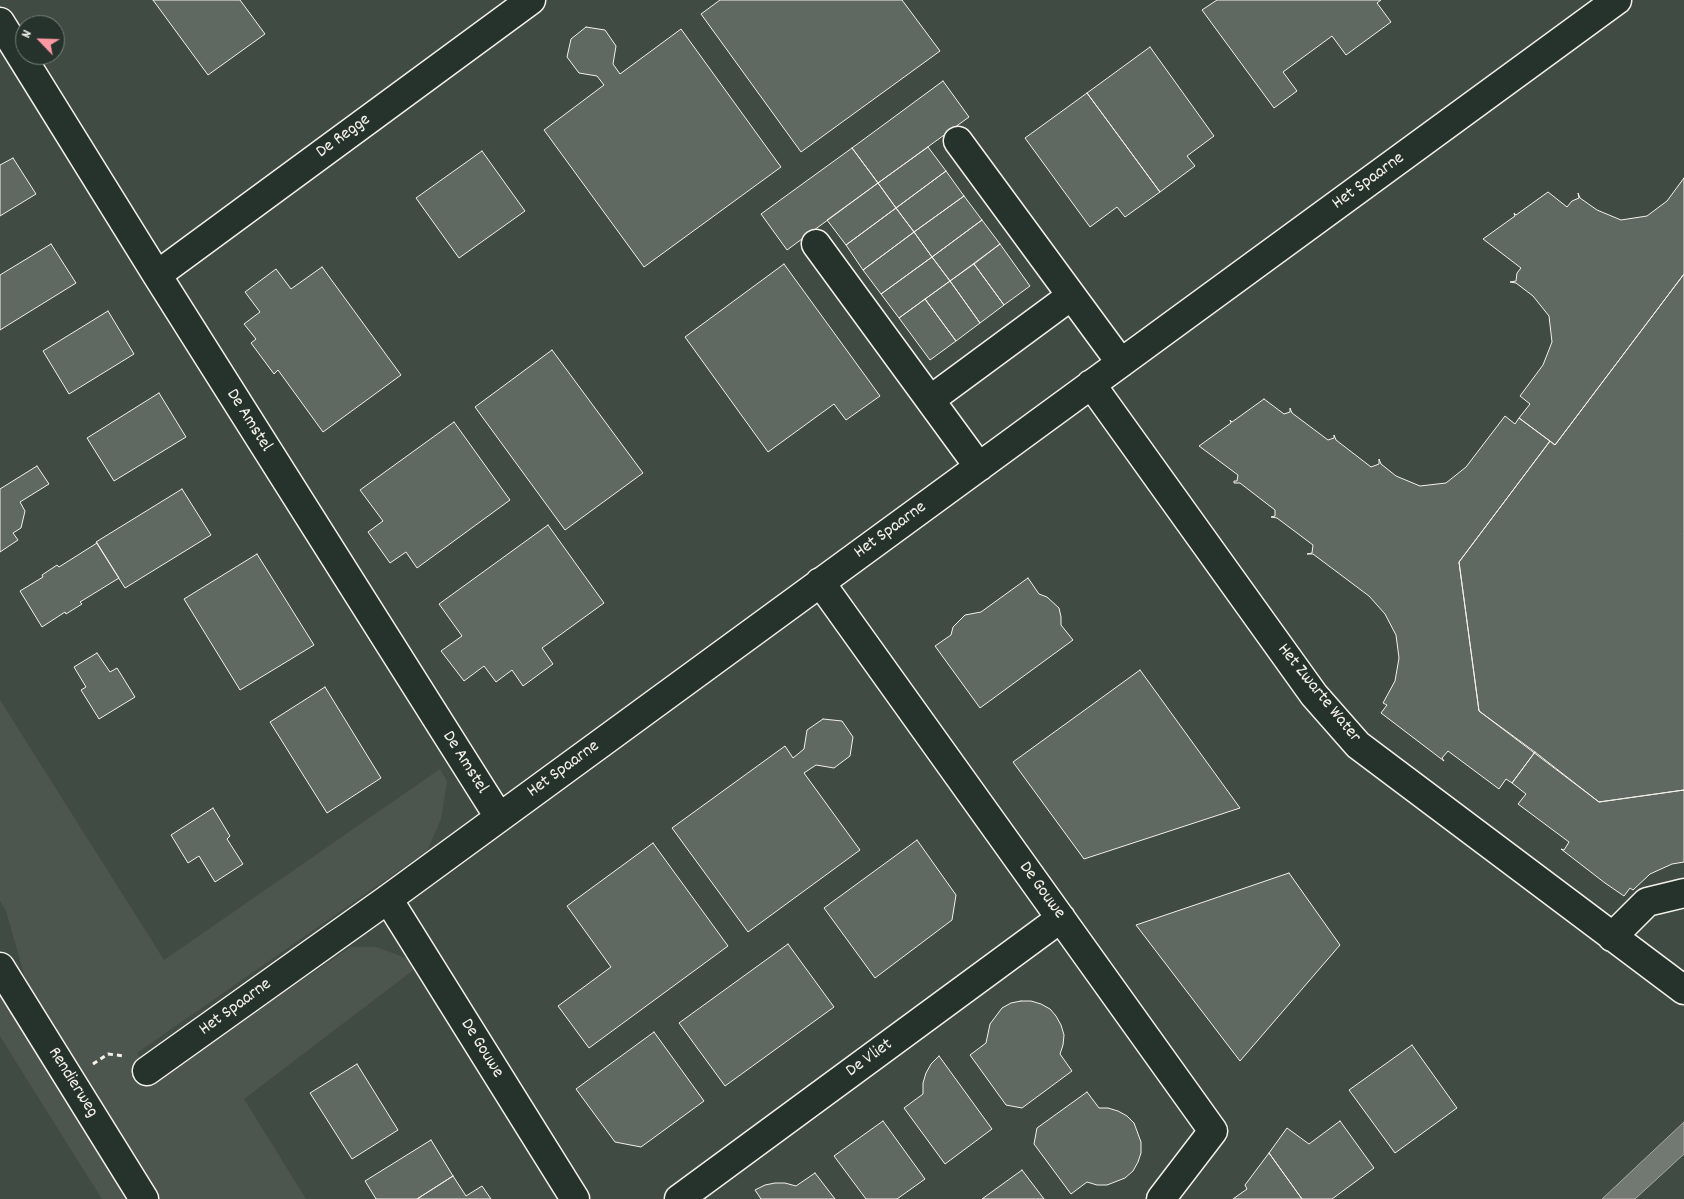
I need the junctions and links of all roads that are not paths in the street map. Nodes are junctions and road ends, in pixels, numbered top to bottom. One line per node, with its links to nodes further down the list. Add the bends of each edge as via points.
1 (531, 0): 6 (street, De Regge)
2 (1618, 0): 8 (street, Het Spaarne)
3 (0, 22): 6 (street, De Amstel)
4 (958, 141): 7 (street)
5 (816, 244): 10 (street)
6 (157, 275): 13 (street, De Amstel)
7 (1071, 296): 8 (street); 10 (street)
8 (1121, 363): 9 (street, Het Spaarne)
9 (1091, 384): 11 (street, Het Spaarne); 17 (street, Het Zwarte Water, via 1314,696 1358,746)
10 (930, 400): 11 (street)
11 (979, 467): 12 (street, Het Spaarne)
12 (820, 582): 13 (street, Het Spaarne); 16 (street, De Gouwe)
13 (499, 818): 15 (street, Het Spaarne)
14 (1684, 894): 17 (street, via 1647,902)
15 (388, 899): 20 (street, Het Spaarne); 22 (street, De Gouwe)
16 (1061, 918): 23 (street, De Vliet); 24 (street, De Gouwe, via 1213,1132)
17 (1612, 937): 19 (street, Het Zwarte Water)
18 (0, 967): 21 (street, Rendierweg)
19 (1684, 990)
20 (147, 1071)
21 (144, 1199)
22 (575, 1199)
23 (679, 1199)
24 (1161, 1199)

